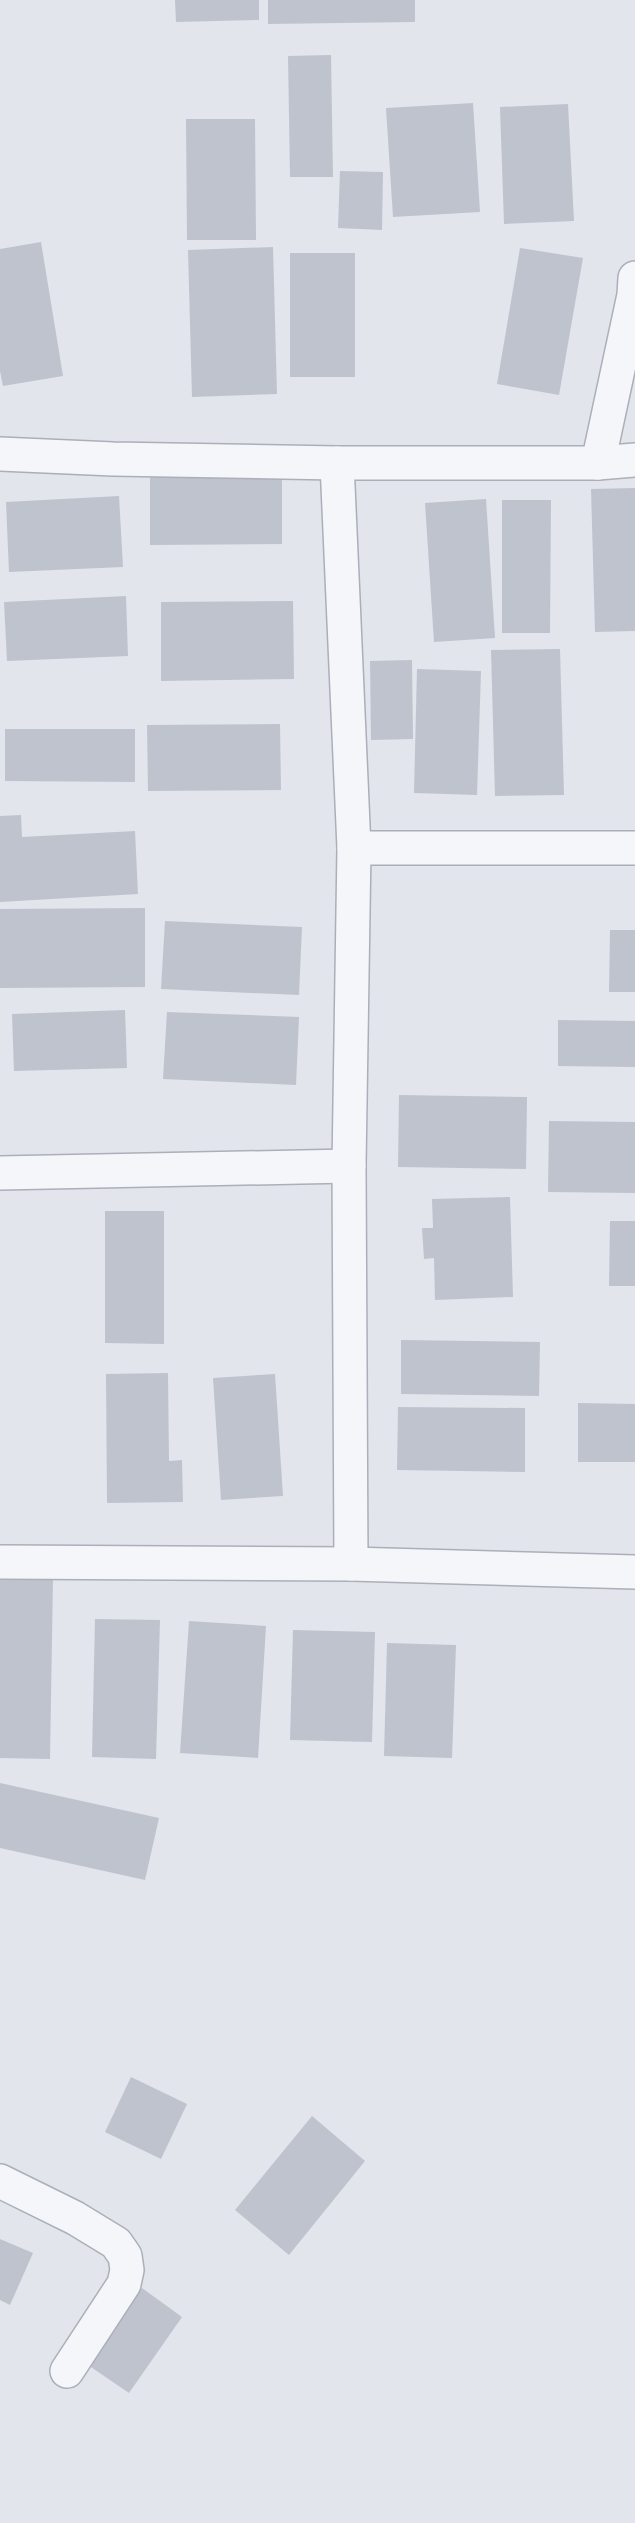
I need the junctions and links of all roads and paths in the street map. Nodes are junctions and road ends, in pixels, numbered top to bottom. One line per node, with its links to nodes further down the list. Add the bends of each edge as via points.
1 (635, 278): 5 (street)
2 (0, 454): 4 (street)
3 (635, 460): 5 (street)
4 (337, 463): 5 (street); 6 (street)
5 (598, 463)
6 (354, 848): 7 (street); 8 (street)
7 (635, 848)
8 (349, 1166): 9 (street); 11 (street)
9 (0, 1173)
10 (0, 1562): 11 (street)
11 (351, 1564): 12 (street)
12 (635, 1572)
13 (0, 2181): 14 (street, via 75,2218 116,2243 124,2256 124,2284)
14 (67, 2371)

